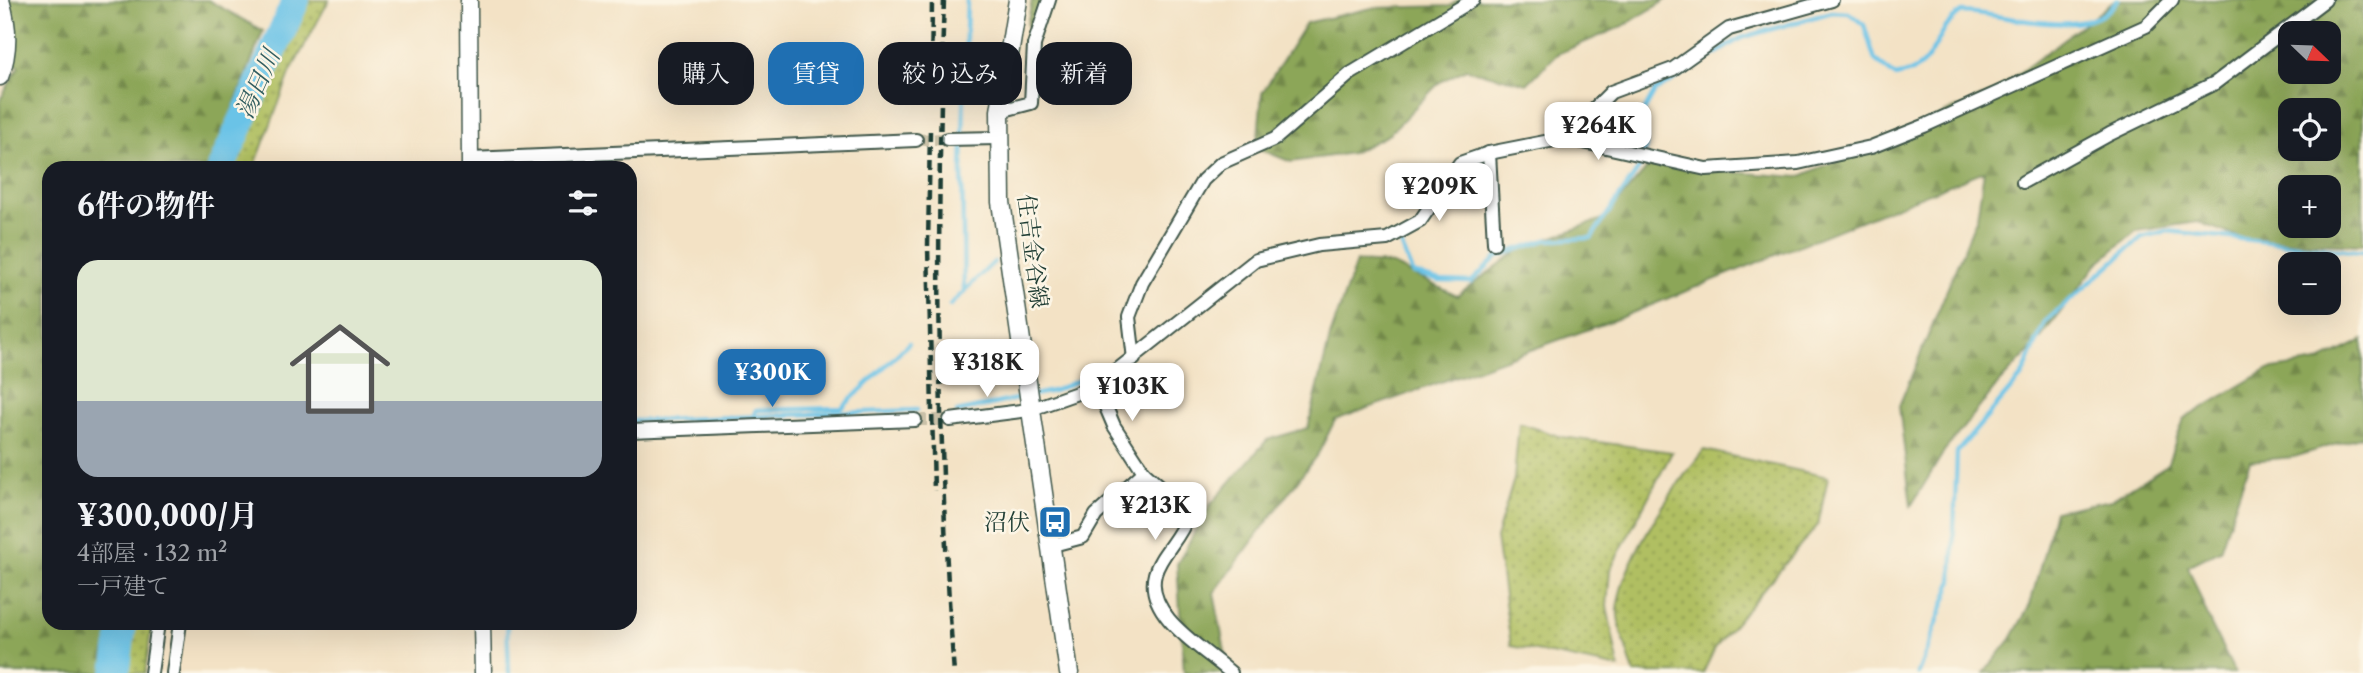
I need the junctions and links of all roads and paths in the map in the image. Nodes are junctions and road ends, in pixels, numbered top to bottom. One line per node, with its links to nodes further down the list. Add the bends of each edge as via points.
1 (1, 0): 9 (street, via 8,22)
2 (469, 0): 16 (street)
3 (1018, 0): 10 (main road, 住吉金谷線)
4 (1049, 0): 10 (street, via 1034,45 1031,103)
5 (1473, 0): 20 (street, via 1350,74 1275,139 1221,163 1203,180 1142,283 1129,317)
6 (1832, 0): 13 (street, via 1729,29 1673,69 1611,92)
7 (2172, 0): 13 (street, via 2146,26 1871,147 1798,163 1706,169)
8 (2325, 0): 18 (street, via 2215,83)
9 (0, 77)
10 (1000, 111): 12 (main road, 住吉金谷線)
11 (958, 138): 12 (street)
12 (998, 138): 22 (main road, 住吉金谷線, via 1001,202)
13 (1564, 138): 15 (street)
14 (916, 140): 17 (street)
15 (1489, 153): 19 (street); 20 (street, via 1460,163 1420,221 1387,239 1319,246 1256,260)
16 (470, 161)
17 (526, 161)
18 (2023, 182)
19 (1494, 243)
20 (1134, 359): 21 (street)
21 (1097, 386): 22 (street); 26 (street, via 1114,426)
22 (1029, 410): 24 (street); 27 (main road, 住吉金谷線)
23 (915, 420): 25 (street)
24 (950, 420)
25 (637, 431)
26 (1144, 472): 27 (street, via 1096,515 1083,537); 35 (street, via 1177,500 1187,517 1155,574 1156,596 1168,621)
27 (1049, 546): 34 (main road, 住吉金谷線)
28 (157, 630): 31 (street)
29 (179, 630): 32 (street)
30 (482, 630): 33 (street)
31 (150, 673)
32 (173, 673)
33 (483, 673)
34 (1069, 673)
35 (1231, 673)

